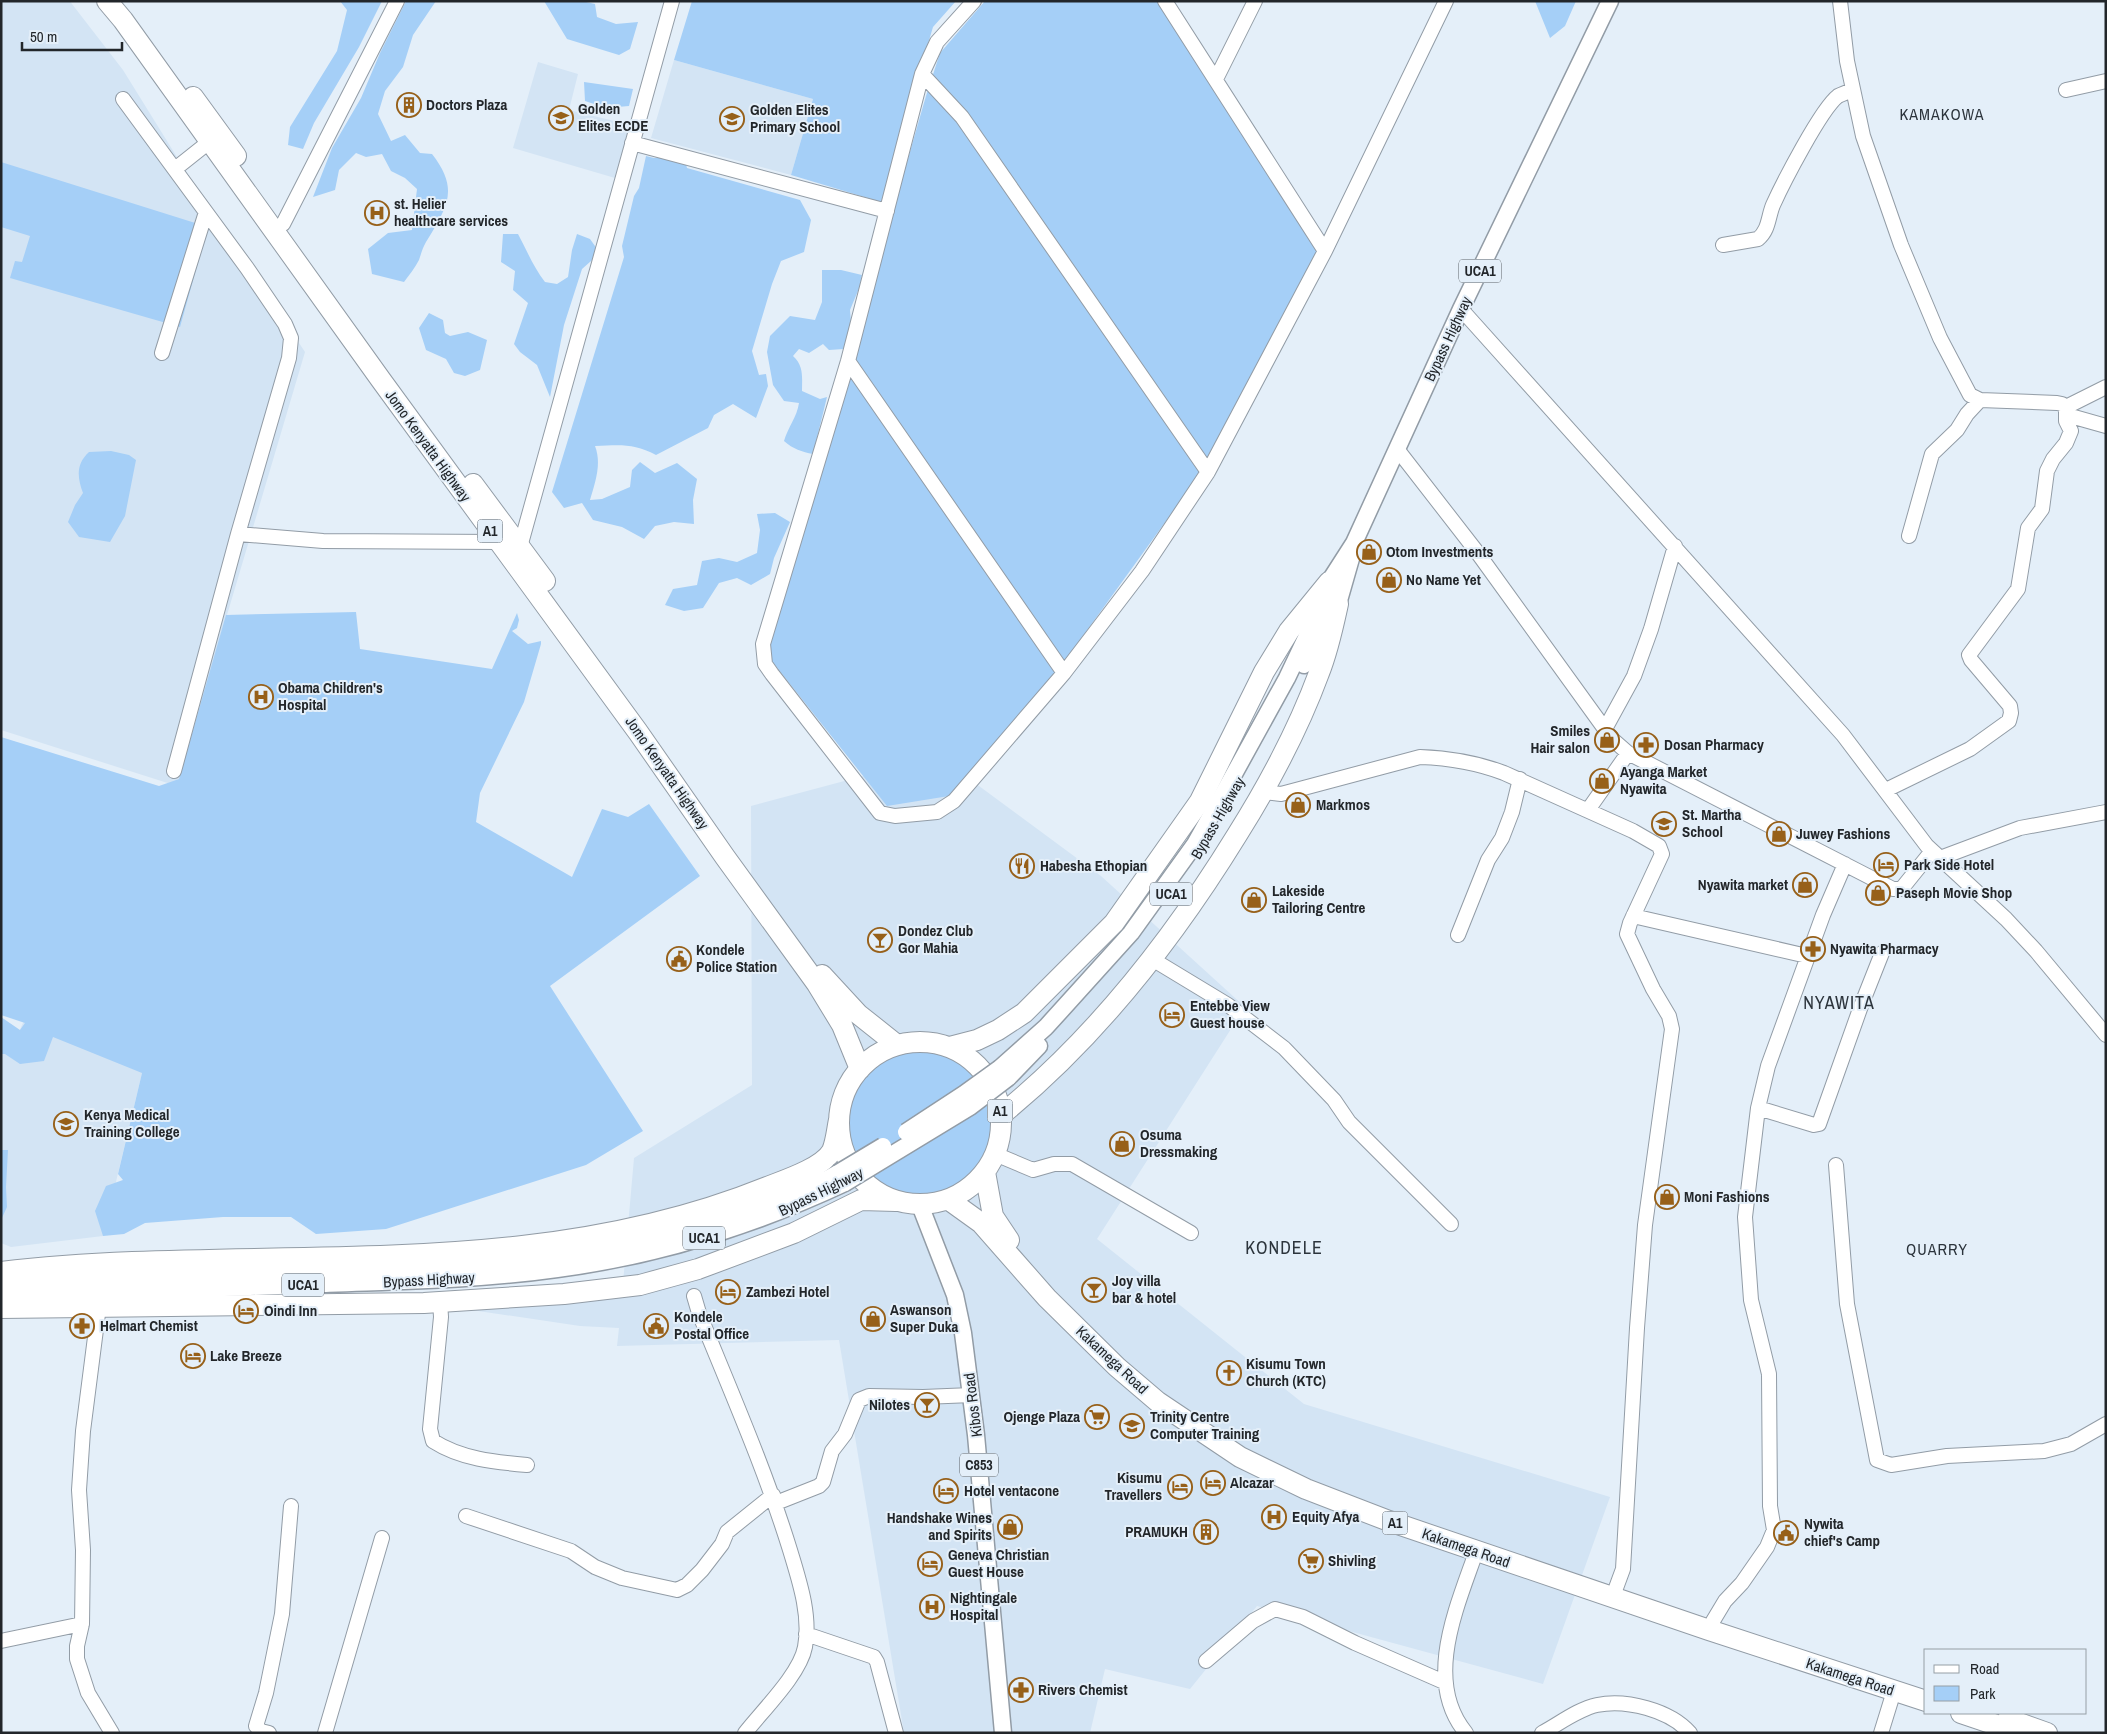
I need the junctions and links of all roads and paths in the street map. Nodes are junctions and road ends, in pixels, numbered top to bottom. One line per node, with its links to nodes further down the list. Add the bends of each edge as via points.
1 (107, 1): 17 (highway, Jomo Kenyatta Highway / A1)
2 (119, 1): 22 (highway, Jomo Kenyatta Highway / A1, via 212,122)
3 (397, 1): 22 (street)
4 (672, 1): 18 (street)
5 (974, 1): 11 (street, via 937,42)
6 (1165, 1): 12 (street)
7 (1255, 1): 12 (street)
8 (1446, 1): 24 (street)
9 (1610, 1): 25 (main road, Bypass Highway / UCA1)
10 (1840, 1): 14 (street)
11 (922, 74): 20 (street); 33 (street, via 962,117)
12 (1216, 80): 24 (street)
13 (2106, 81): 15 (street)
14 (1852, 90): 23 (street, via 1838,96 1816,125 1781,188 1762,236); 29 (street, via 1863,136 1901,245 1940,338 1970,395)
15 (2066, 90)
16 (123, 100): 19 (street)
17 (209, 142): 19 (street); 36 (highway, Jomo Kenyatta Highway / A1)
18 (632, 143): 20 (street); 39 (street)
19 (175, 169): 21 (street)
20 (886, 211): 27 (street)
21 (206, 212): 26 (street); 34 (street, via 285,324 291,338 289,358)
22 (283, 224): 39 (highway, Jomo Kenyatta Highway / A1)
23 (1723, 245)
24 (1325, 251): 33 (street)
25 (1462, 309): 32 (main road, Bypass Highway / UCA1); 38 (street)
26 (162, 353)
27 (848, 361): 42 (street); 42 (street, via 763,644 766,664 772,674 880,813 895,816 937,812 954,801)
28 (2106, 387): 30 (street)
29 (1980, 400): 30 (street, via 2057,403 2062,404); 35 (street, via 1966,414 1957,430 1932,454)
30 (2066, 411): 31 (street); 48 (street, via 2066,421 2071,430 2047,471 2042,509 2028,528 2018,589 1969,654 2010,706 2009,721 1970,749)
31 (2106, 426)
32 (1397, 448): 37 (main road, Bypass Highway / UCA1); 44 (street)
33 (1208, 472): 42 (street, via 1142,570)
34 (238, 534): 36 (street, via 315,541); 46 (street)
35 (1909, 536)
36 (499, 542): 62 (highway, Jomo Kenyatta Highway / A1, via 817,984 842,1025)
37 (1354, 543): 40 (main road, Bypass Highway / UCA1); 41 (main road, Bypass Highway / UCA1)
38 (1675, 546): 44 (street, via 1634,676); 48 (street, via 1843,734)
39 (520, 547): 60 (highway, Jomo Kenyatta Highway / A1, via 826,980 858,1014)
40 (1329, 582): 43 (main road, Bypass Highway / UCA1); 61 (highway, via 1289,631 1269,664 1200,801 1114,922 1024,1013 977,1040)
41 (1338, 604): 43 (main road, Bypass Highway / UCA1); 49 (highway, via 1327,650 1310,697)
42 (1064, 673)
43 (1291, 679): 74 (main road, Bypass Highway / UCA1, bridge, via 1195,844 1137,926 1046,1027 1000,1068 901,1136 827,1180 695,1224)
44 (1606, 729): 45 (street)
45 (1628, 753): 50 (street); 53 (street)
46 (174, 771)
47 (1520, 779): 49 (street, via 1490,768 1420,756 1281,794); 50 (street); 55 (street, via 1512,812 1488,860)
48 (1886, 790): 52 (street)
49 (1264, 792): 58 (highway, via 1198,897)
50 (1588, 810): 54 (street, via 1650,839 1662,850)
51 (2106, 812): 52 (street, via 2020,828)
52 (1936, 855): 53 (street, via 1900,889); 59 (street, via 2024,938)
53 (1845, 864): 57 (street)
54 (1633, 916): 57 (street); 90 (street, via 1627,934 1670,1016 1672,1029 1645,1225 1623,1569)
55 (1458, 935)
56 (1882, 953): 63 (street, via 1820,1124)
57 (1807, 956): 63 (street, via 1768,1066)
58 (1152, 959): 64 (highway, via 1079,1043); 72 (street, via 1228,1005 1284,1048 1334,1100 1349,1122)
59 (2106, 1035)
60 (897, 1045): 61 (highway, A1, via 933,1042); 62 (highway, A1, via 877,1054)
61 (950, 1047): 64 (highway, A1, via 979,1067 990,1081)
62 (860, 1069): 65 (highway, A1, via 849,1084)
63 (1758, 1108): 91 (street, via 1745,1217 1752,1306 1769,1374 1770,1506 1774,1530 1767,1548)
64 (1001, 1115): 66 (highway, A1)
65 (839, 1120): 70 (highway, A1, via 845,1155 854,1171 873,1189); 75 (highway, via 832,1151 818,1164 793,1177 685,1217 612,1234 553,1244 402,1256 126,1264)
66 (995, 1154): 68 (highway, A1); 73 (street, via 1033,1170 1054,1164 1072,1164)
67 (1836, 1165): 83 (street, via 1847,1304 1877,1460 1891,1465 1946,1456 2044,1450 2071,1444)
68 (985, 1172): 69 (highway, A1, via 969,1188); 90 (highway, Kakamega Road / A1, via 993,1216 1027,1268 1049,1292 1162,1396 1241,1450 1317,1487)
69 (949, 1200): 71 (highway, A1); 89 (highway, Kakamega Road / A1, via 981,1223 1047,1298 1117,1367 1187,1422 1240,1457 1306,1489)
70 (896, 1201): 71 (highway, A1); 79 (highway, via 861,1200 794,1233 698,1269 640,1285 564,1294)
71 (920, 1205): 82 (main road, Kibos Road / C853, via 955,1295)
72 (1451, 1224)
73 (1191, 1233)
74 (556, 1262): 76 (main road, Bypass Highway / UCA1); 77 (main road, Bypass Highway / UCA1, via 437,1280)
75 (1, 1272)
76 (1, 1283)
77 (1, 1296)
78 (694, 1296): 85 (street)
79 (440, 1302): 80 (highway); 84 (street, via 430,1429 433,1440 458,1453 486,1460)
80 (99, 1306): 81 (highway); 92 (street, via 79,1490 83,1550)
81 (1, 1308)
82 (972, 1395): 85 (street, via 869,1396 859,1400 846,1434 832,1451 820,1486); 107 (main road, Kibos Road / C853)
83 (2106, 1424)
84 (527, 1464)
85 (774, 1499): 87 (street, via 727,1532 702,1570 677,1590 622,1578 571,1552); 93 (street, via 800,1583)
86 (290, 1506): 103 (street, via 282,1614 256,1726)
87 (466, 1516)
88 (382, 1538): 104 (street)
89 (1476, 1552): 96 (street, via 1446,1646); 97 (highway, Kakamega Road / A1)
90 (1616, 1588): 91 (highway, Kakamega Road / A1)
91 (1713, 1621): 98 (highway, Kakamega Road / A1)
92 (82, 1624): 94 (street); 102 (street, via 77,1659 88,1693)
93 (806, 1634): 105 (street, via 802,1658 794,1673); 106 (street, via 874,1657)
94 (1, 1641)
95 (1206, 1661): 96 (street, via 1253,1621 1275,1609 1303,1617)
96 (1444, 1682): 108 (street, via 1450,1706)
97 (1894, 1691): 99 (highway, Kakamega Road / A1); 111 (street)
98 (1924, 1692)
99 (1924, 1700)
100 (1964, 1714): 112 (highway)
101 (1992, 1714): 113 (highway)
102 (112, 1733)
103 (269, 1733)
104 (325, 1733)
105 (745, 1733)
106 (896, 1733)
107 (1003, 1733)
108 (1466, 1733)
109 (1542, 1733): 110 (street, via 1587,1708 1610,1704 1635,1706 1662,1714)
110 (1690, 1733)
111 (1880, 1733)
112 (2020, 1733)
113 (2048, 1733)

